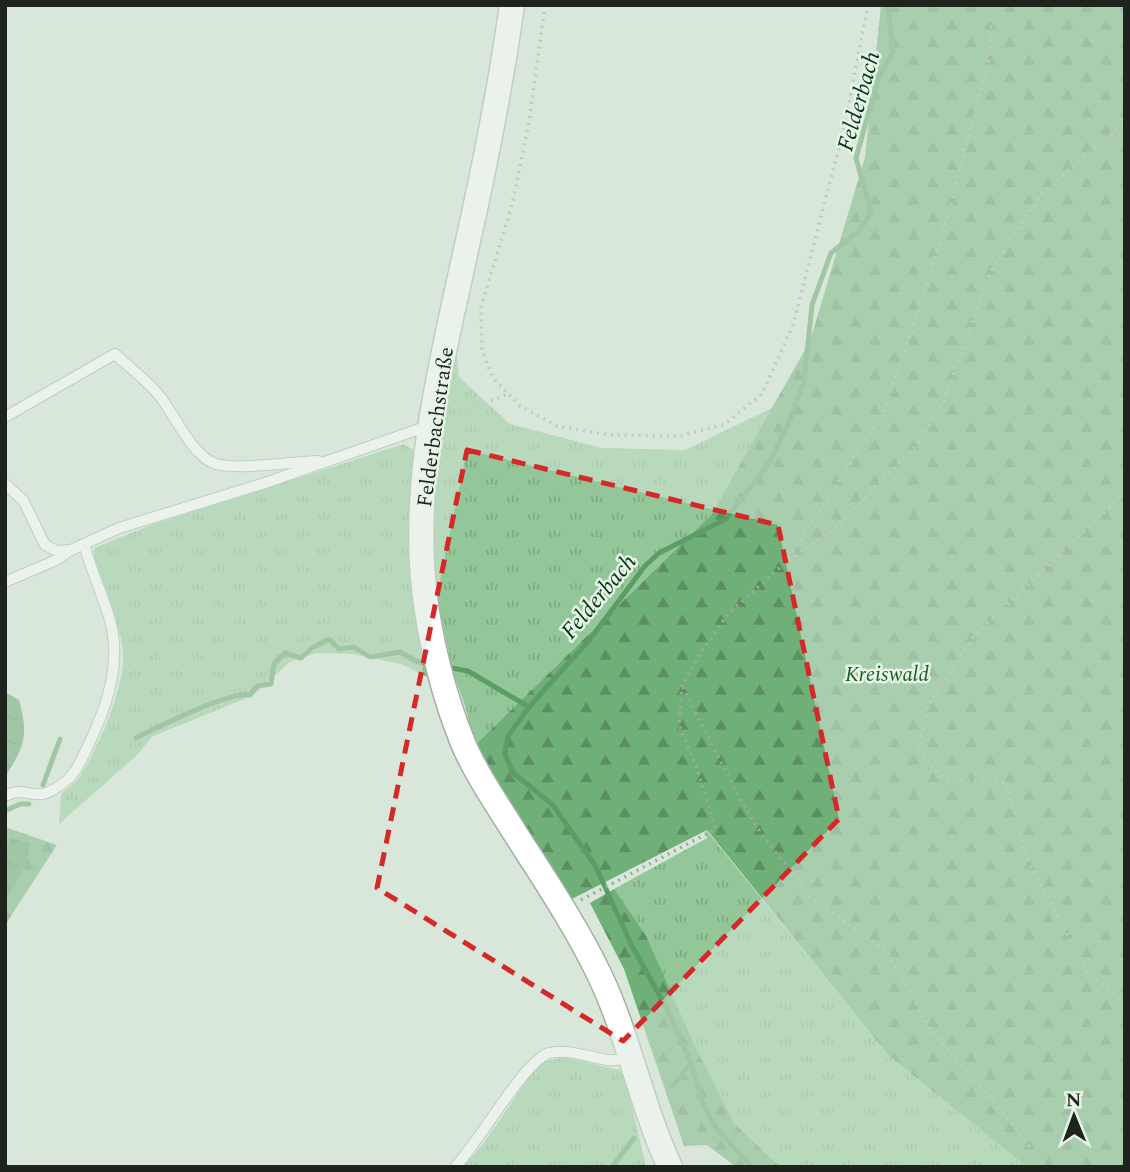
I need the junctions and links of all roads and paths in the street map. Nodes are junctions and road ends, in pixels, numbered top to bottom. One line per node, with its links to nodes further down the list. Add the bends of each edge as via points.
1 (512, 5): 8 (street, Felderbachstraße, via 501,82)
2 (545, 5): 6 (path, via 512,205 481,307 482,351 494,378)
3 (868, 5): 6 (path, via 825,210 793,325 762,394 725,424 669,436 609,435 557,426)
4 (992, 5): 14 (path, via 989,59 946,222 883,413)
5 (1125, 123): 14 (path, via 1040,195 991,271 944,399 920,442 836,527)
6 (508, 394): 8 (path)
7 (5, 417): 9 (lane, via 115,354 159,395 178,426 215,464)
8 (432, 424): 9 (lane); 20 (street, Felderbachstraße, via 422,501 424,588 440,676 463,744 564,909 600,978)
9 (332, 460): 12 (lane)
10 (5, 485): 13 (lane, via 23,500 45,545 57,551)
11 (1125, 492): 19 (path, via 973,637 928,706 919,750 944,779 1006,782 1026,856 1089,975)
12 (84, 544): 13 (lane); 17 (lane, via 114,647 115,670 102,715 67,781 41,794 24,790)
13 (71, 550): 15 (lane)
14 (788, 560): 16 (path, via 728,614)
15 (5, 582)
16 (682, 685): 18 (path, via 679,725 716,829); 23 (path, via 762,835 811,898 886,951 932,1032)
17 (5, 796)
18 (591, 896)
19 (1125, 1000)
20 (631, 1058): 21 (lane, via 611,1061 561,1052 538,1059); 22 (street, Felderbachstraße)
21 (455, 1167)
22 (670, 1167)
23 (1048, 1167)

